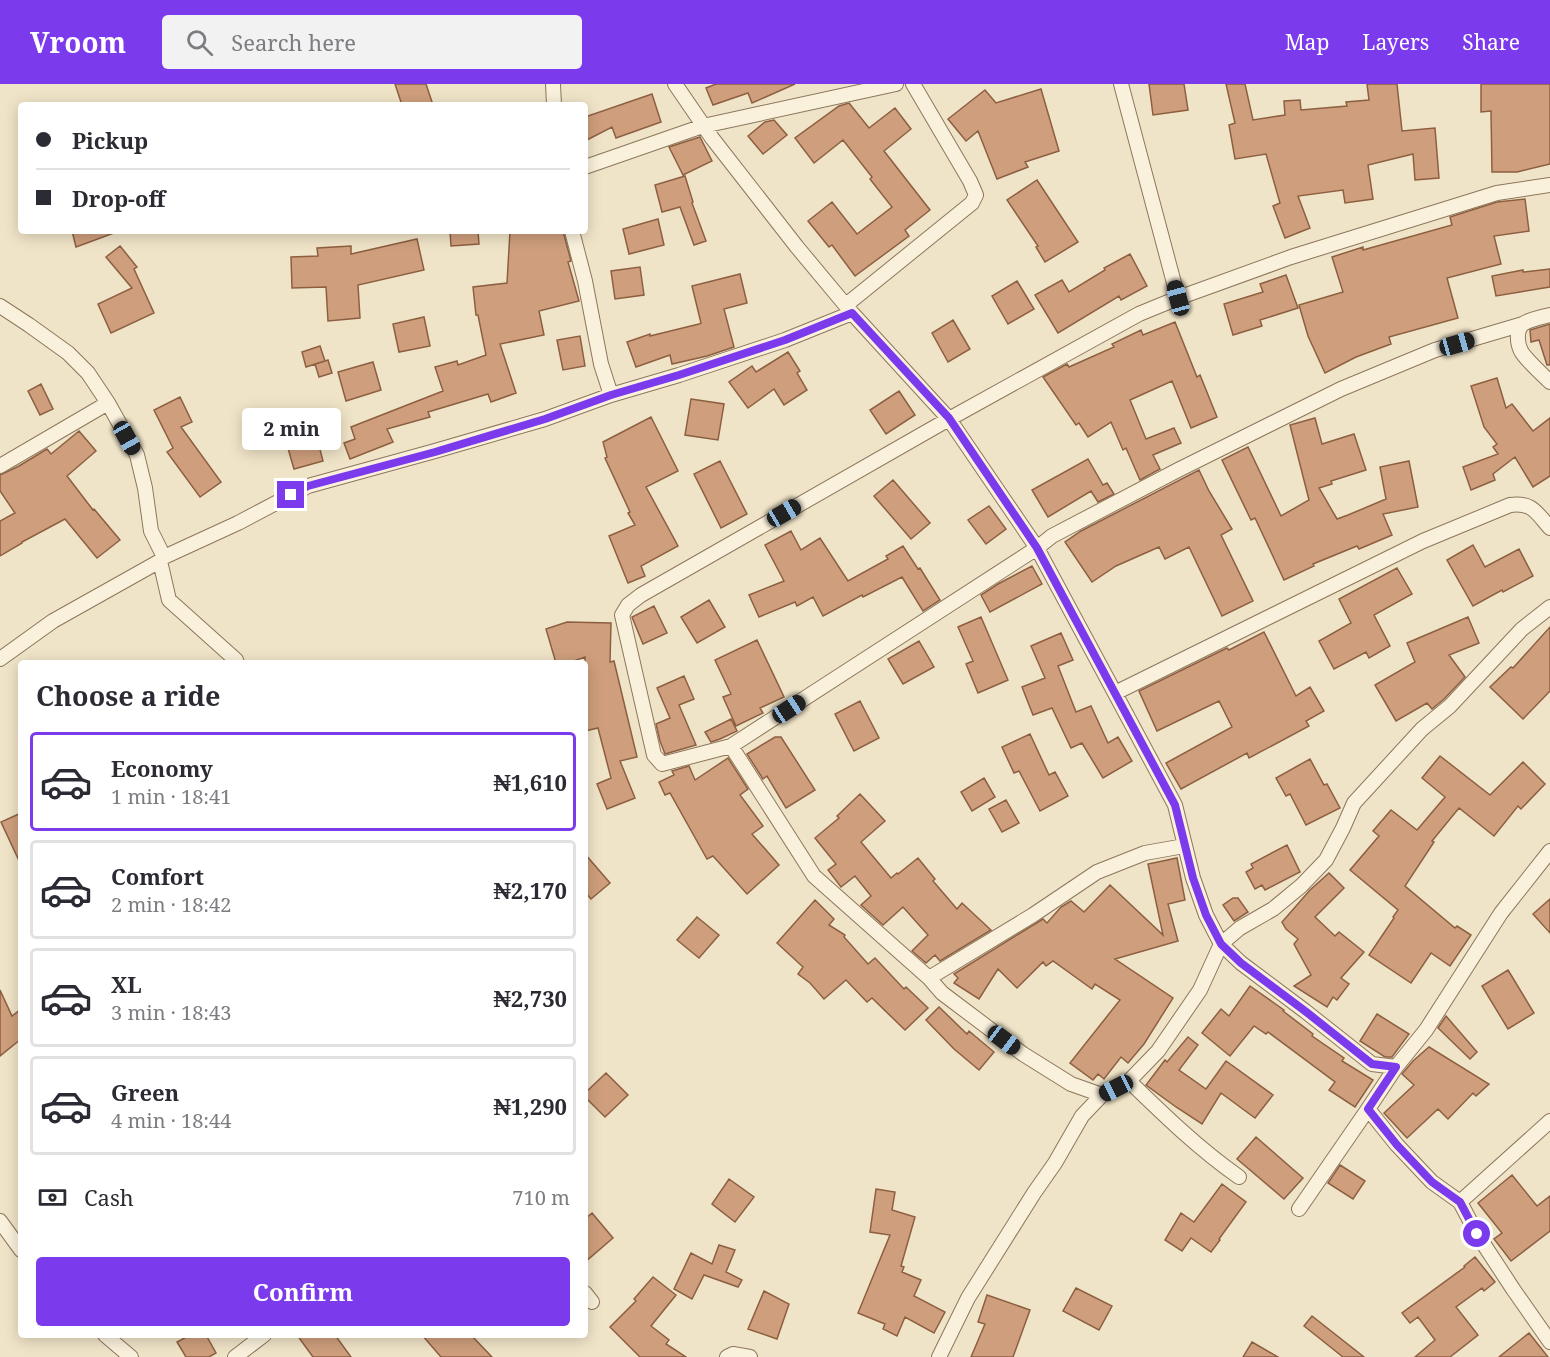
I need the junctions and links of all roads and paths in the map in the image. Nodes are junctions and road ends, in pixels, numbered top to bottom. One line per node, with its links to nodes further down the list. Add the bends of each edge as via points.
1 (553, 84): 6 (street)
2 (675, 84): 7 (street)
3 (896, 84): 7 (street)
4 (913, 84): 13 (street, via 976,195 972,203)
5 (1121, 84): 11 (street)
6 (554, 102)
7 (704, 126): 8 (street); 13 (street)
8 (588, 166)
9 (1550, 185): 11 (street, via 1497,193 1291,257)
10 (573, 234): 17 (street, via 600,364)
11 (1178, 298): 19 (street, via 1139,314)
12 (0, 306): 18 (street, via 68,353 88,373)
13 (849, 309): 17 (street, via 785,340); 19 (street)
14 (1550, 315): 15 (street)
15 (1523, 324): 16 (street, via 1518,340 1521,351); 22 (street, via 1435,350 1341,390 1178,470 1052,536)
16 (1550, 382)
17 (611, 395): 23 (street, via 545,419 308,486)
18 (108, 403): 20 (street); 23 (street, via 137,455 151,531)
19 (949, 418): 22 (street); 28 (street, via 628,605 622,615 654,755 662,764)
20 (0, 466)
21 (1550, 528): 27 (street, via 1522,503 1509,505 1423,541)
22 (1037, 548): 27 (street); 28 (street)
23 (162, 559): 25 (street, via 53,621); 26 (street, via 169,600)
24 (1550, 607): 31 (street, via 1522,629 1354,803 1326,860 1307,880)
25 (0, 659)
26 (236, 660)
27 (1115, 693): 29 (street, via 1175,805)
28 (731, 746): 32 (street, via 814,876)
29 (1184, 846): 31 (street, via 1206,915); 32 (street, via 1145,853 1097,872)
30 (1550, 851): 33 (street, via 1501,913 1426,1030)
31 (1221, 944): 33 (street, via 1372,1064); 34 (street, via 1200,990 1158,1051)
32 (929, 978): 35 (street, via 942,993 1023,1054 1071,1084)
33 (1396, 1067): 36 (street)
34 (1129, 1081): 35 (street); 38 (street, via 1185,1135)
35 (1102, 1095): 50 (street, via 1082,1116 968,1298)
36 (1368, 1109): 39 (street, via 1432,1182); 40 (street)
37 (1550, 1121): 39 (street)
38 (1239, 1177)
39 (1460, 1202): 45 (street, via 1512,1289)
40 (1299, 1209)
41 (0, 1221): 42 (street)
42 (18, 1246)
43 (109, 1338): 46 (street)
44 (260, 1338): 47 (street)
45 (1550, 1342)
46 (131, 1357)
47 (235, 1357)
48 (727, 1357): 49 (street)
49 (750, 1357)
50 (939, 1357)

